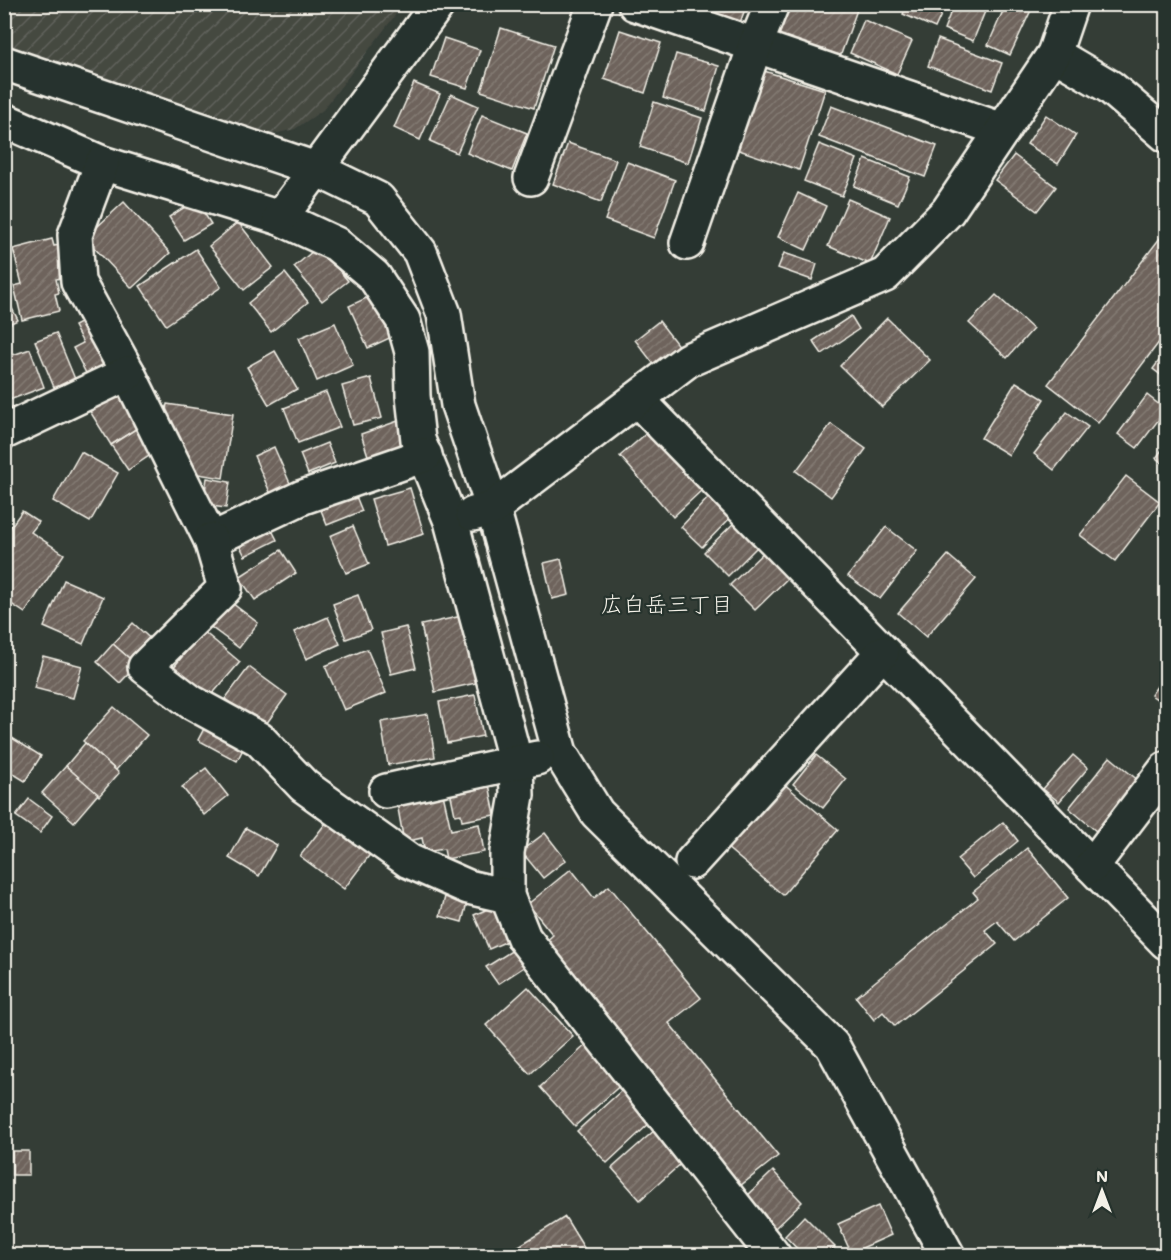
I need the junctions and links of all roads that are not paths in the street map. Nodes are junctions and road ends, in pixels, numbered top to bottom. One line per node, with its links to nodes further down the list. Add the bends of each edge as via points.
1 (438, 4): 13 (street)
2 (595, 4): 14 (street)
3 (635, 4): 6 (street)
4 (772, 4): 6 (street)
5 (1071, 4): 7 (street)
6 (755, 46): 10 (street); 16 (street)
7 (1054, 54): 10 (street); 11 (street, via 1110,87)
8 (4, 63): 13 (street)
9 (4, 120): 12 (street)
10 (1003, 130): 18 (street, via 948,212 885,275 688,360)
11 (1167, 135)
12 (102, 163): 15 (street); 17 (street, via 75,235 78,282)
13 (316, 169): 15 (street); 21 (street, via 378,199 420,252 444,314)
14 (531, 178)
15 (280, 218): 20 (street, via 336,244 374,276 403,321 412,352 418,440)
16 (687, 243)
17 (128, 373): 19 (street); 22 (street)
18 (637, 399): 21 (street); 23 (street)
19 (4, 432)
20 (425, 455): 21 (street); 22 (street, via 303,497)
21 (469, 515): 24 (street); 25 (street)
22 (211, 540): 30 (street, via 225,588 145,667 191,702 259,739 304,786 409,861 468,886)
23 (882, 653): 28 (street); 29 (street)
24 (560, 753): 25 (street); 33 (street, via 597,813 832,1045)
25 (516, 763): 27 (street); 30 (street, via 517,795 507,852)
26 (1167, 769): 29 (street)
27 (386, 791)
28 (692, 862)
29 (1092, 866): 31 (street)
30 (507, 896): 32 (street, via 524,938)
31 (1167, 942)
32 (774, 1256)
33 (948, 1256)

